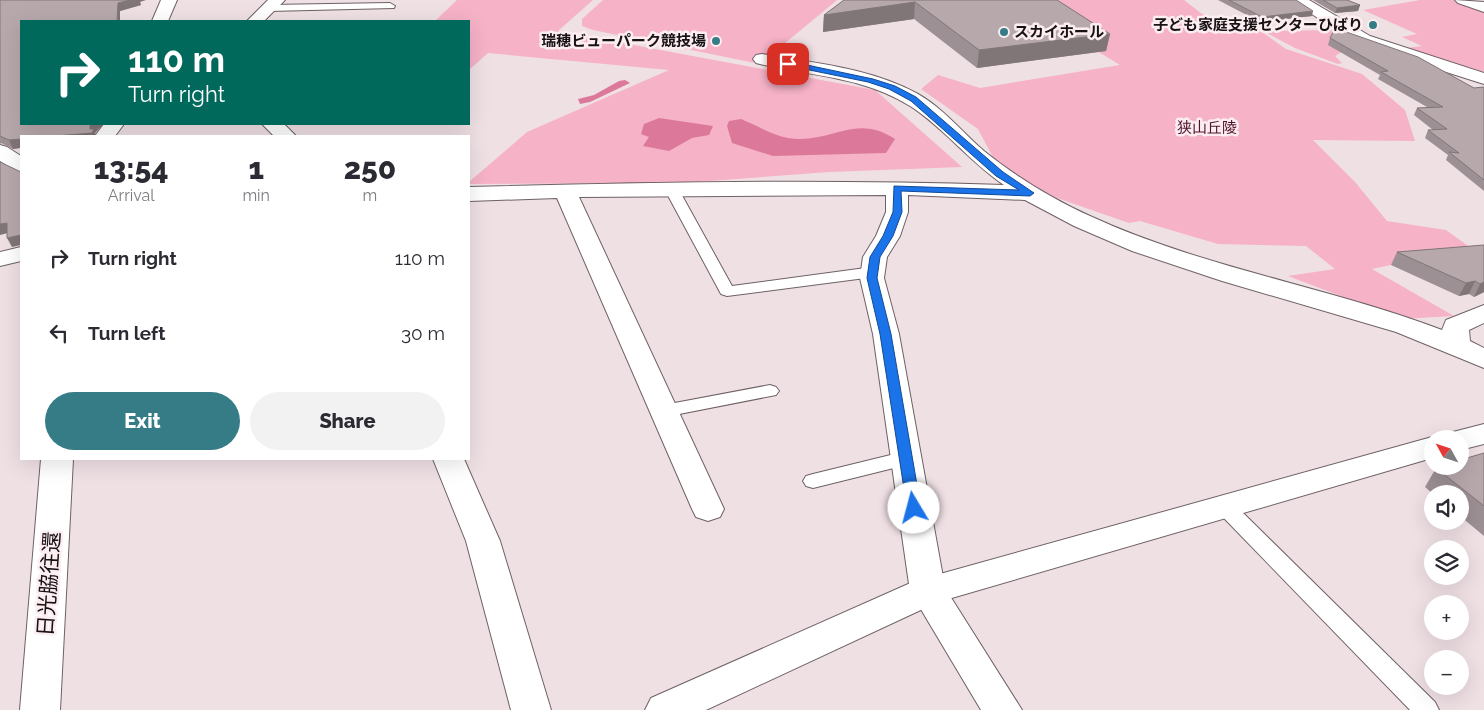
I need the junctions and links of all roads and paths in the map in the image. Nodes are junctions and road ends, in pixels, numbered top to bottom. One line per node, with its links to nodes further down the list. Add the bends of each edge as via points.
1 (170, 0): 7 (street)
2 (1298, 0): 10 (street, via 1364,40)
3 (1463, 0): 6 (street)
4 (273, 4): 5 (lane); 8 (street)
5 (390, 6)
6 (1484, 7)
7 (160, 20)
8 (257, 20)
9 (762, 59): 18 (street, via 870,80 892,88 914,99 999,174)
10 (1484, 80)
11 (273, 125): 12 (street)
12 (285, 135)
13 (0, 151): 14 (street)
14 (20, 165)
15 (897, 188): 16 (street); 18 (street); 22 (street, via 898,212 875,257)
16 (672, 190): 17 (street); 22 (lane, via 727,291)
17 (565, 191): 19 (street); 27 (street)
18 (1030, 193): 24 (street, via 1082,221 1146,247 1233,277 1418,329)
19 (470, 194)
20 (20, 254): 21 (street)
21 (0, 258)
22 (873, 272): 31 (street)
23 (1484, 312): 24 (street, via 1455,326)
24 (1457, 344): 25 (street)
25 (1484, 358)
26 (770, 391): 27 (lane)
27 (664, 411): 36 (street)
28 (1484, 434): 29 (street)
29 (1469, 438)
30 (1424, 450): 35 (street)
31 (907, 458): 34 (lane); 37 (street)
32 (57, 460): 38 (street, 日光脇往還)
33 (448, 460): 39 (street, via 483,541)
34 (813, 481)
35 (1225, 507): 37 (street); 42 (lane)
36 (708, 509)
37 (928, 591): 40 (street); 41 (street)
38 (33, 707)
39 (531, 710)
40 (665, 710)
41 (1002, 710)
42 (1426, 710)

